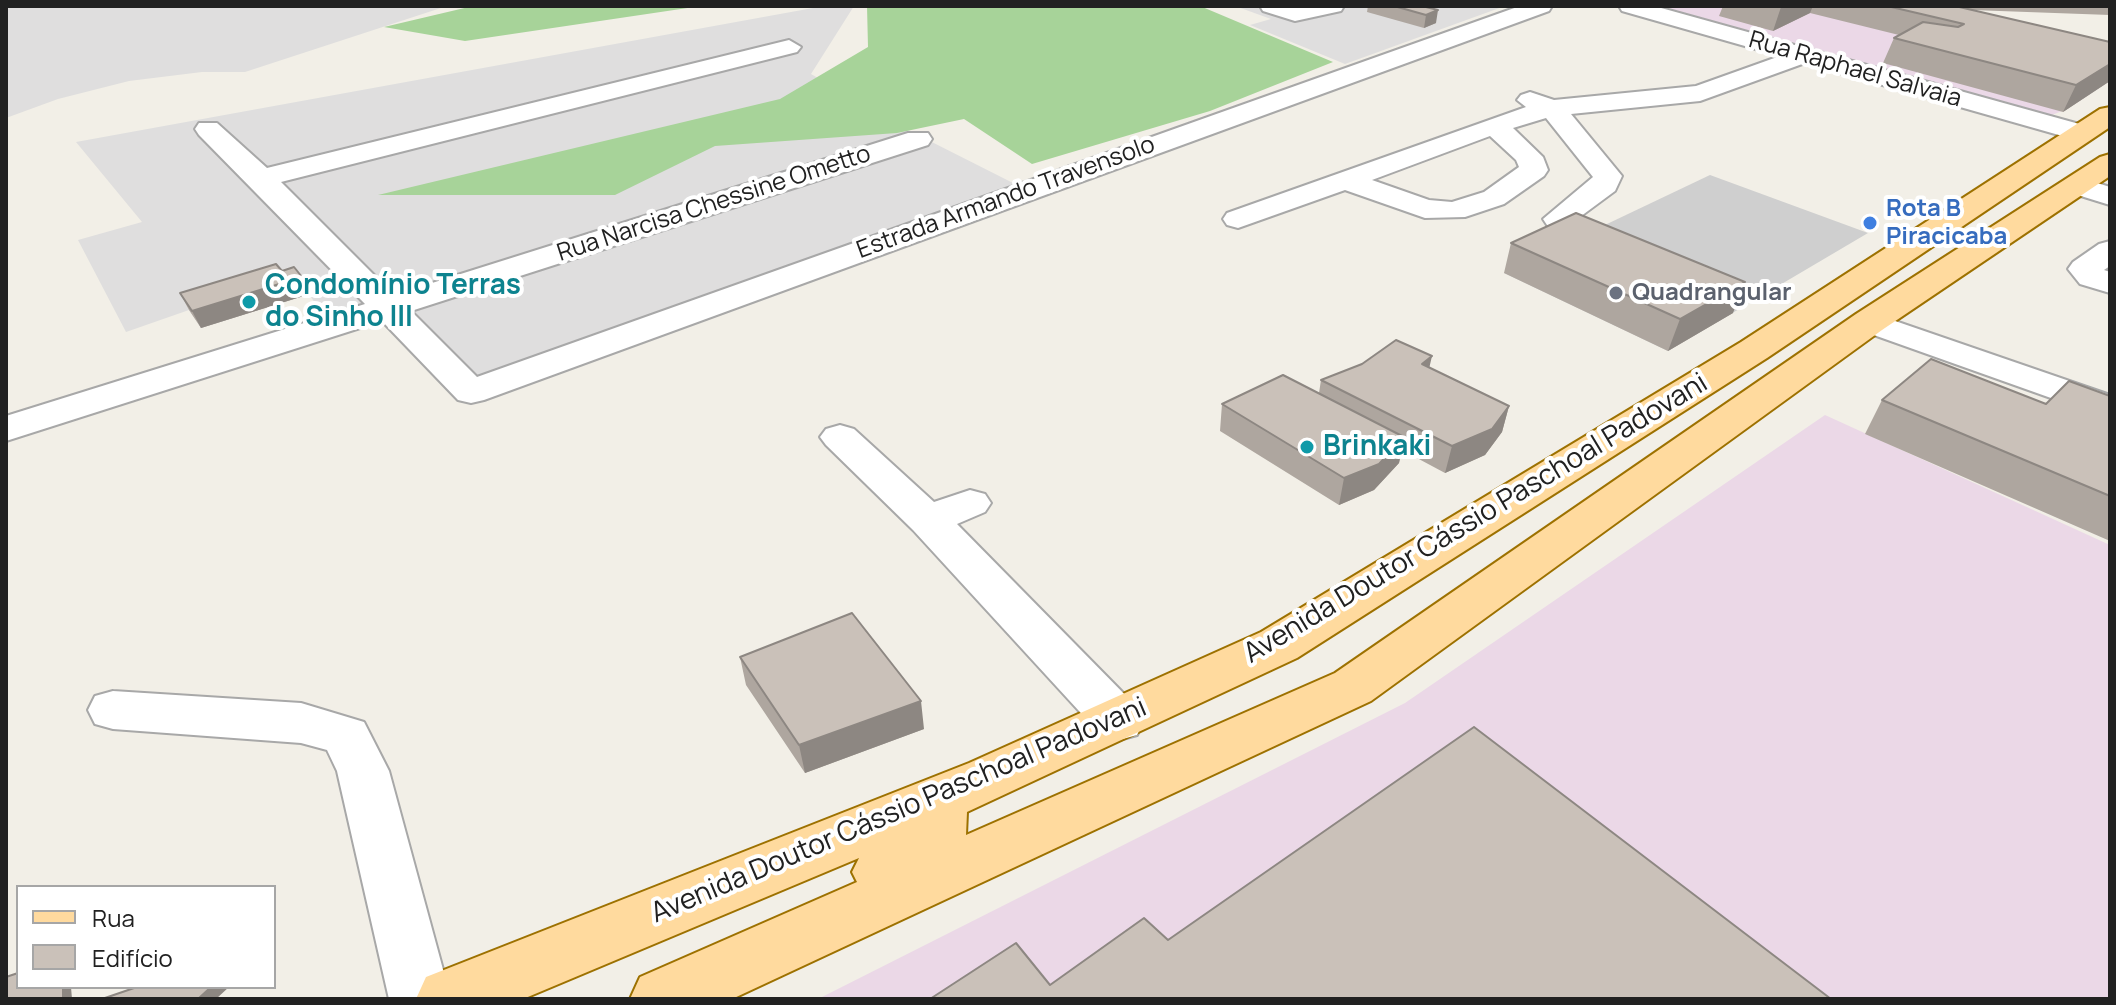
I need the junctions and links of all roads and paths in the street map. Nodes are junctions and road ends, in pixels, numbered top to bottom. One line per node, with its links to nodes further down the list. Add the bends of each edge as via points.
1 (1271, 6): 2 (street, via 1295,14)
2 (1333, 6)
3 (1541, 6): 20 (street, Estrada Armando Travensolo, via 471,392)
4 (1630, 6): 6 (street, Rua Raphael Salvaia)
5 (789, 47): 13 (street)
6 (1802, 56): 8 (street, via 1700,93); 12 (street, Rua Raphael Salvaia)
7 (1506, 92): 8 (street)
8 (1552, 108): 9 (street); 16 (street, via 1608,176 1605,185)
9 (1494, 125): 14 (street); 14 (street, via 1529,157 1534,170 1494,198 1439,211)
10 (208, 129): 13 (street)
11 (918, 139): 20 (street, Rua Narcisa Chessine Ometto)
12 (2098, 159): 18 (main road, Avenida Doutor Cássio Paschoal Padovani); 21 (main road, Avenida Doutor Cássio Paschoal Padovani)
13 (261, 178): 20 (street)
14 (1349, 181): 15 (street)
15 (1238, 219)
16 (1558, 219)
17 (2110, 251): 19 (street, via 2084,269)
18 (1876, 266): 21 (main road, via 1876,277 1844,308); 28 (main road, Avenida Doutor Cássio Paschoal Padovani, via 1754,350 1279,645)
19 (2110, 283)
20 (387, 307): 23 (street, Rua Narcisa Chessine Ometto)
21 (1869, 322): 22 (street); 30 (main road, Avenida Doutor Cássio Paschoal Padovani, via 1353,687)
22 (2110, 408)
23 (6, 429)
24 (840, 437): 26 (street)
25 (970, 503): 26 (street)
26 (928, 520): 28 (street)
27 (113, 710): 31 (street, via 301,723 346,736 363,771)
28 (1119, 721): 29 (main road, Avenida Doutor Cássio Paschoal Padovani)
29 (929, 803): 30 (main road, via 940,816 937,837 919,856 802,906); 32 (main road, Avenida Doutor Cássio Paschoal Padovani)
30 (761, 955): 33 (main road, Avenida Doutor Cássio Paschoal Padovani)
31 (420, 999)
32 (449, 999)
33 (663, 999)

